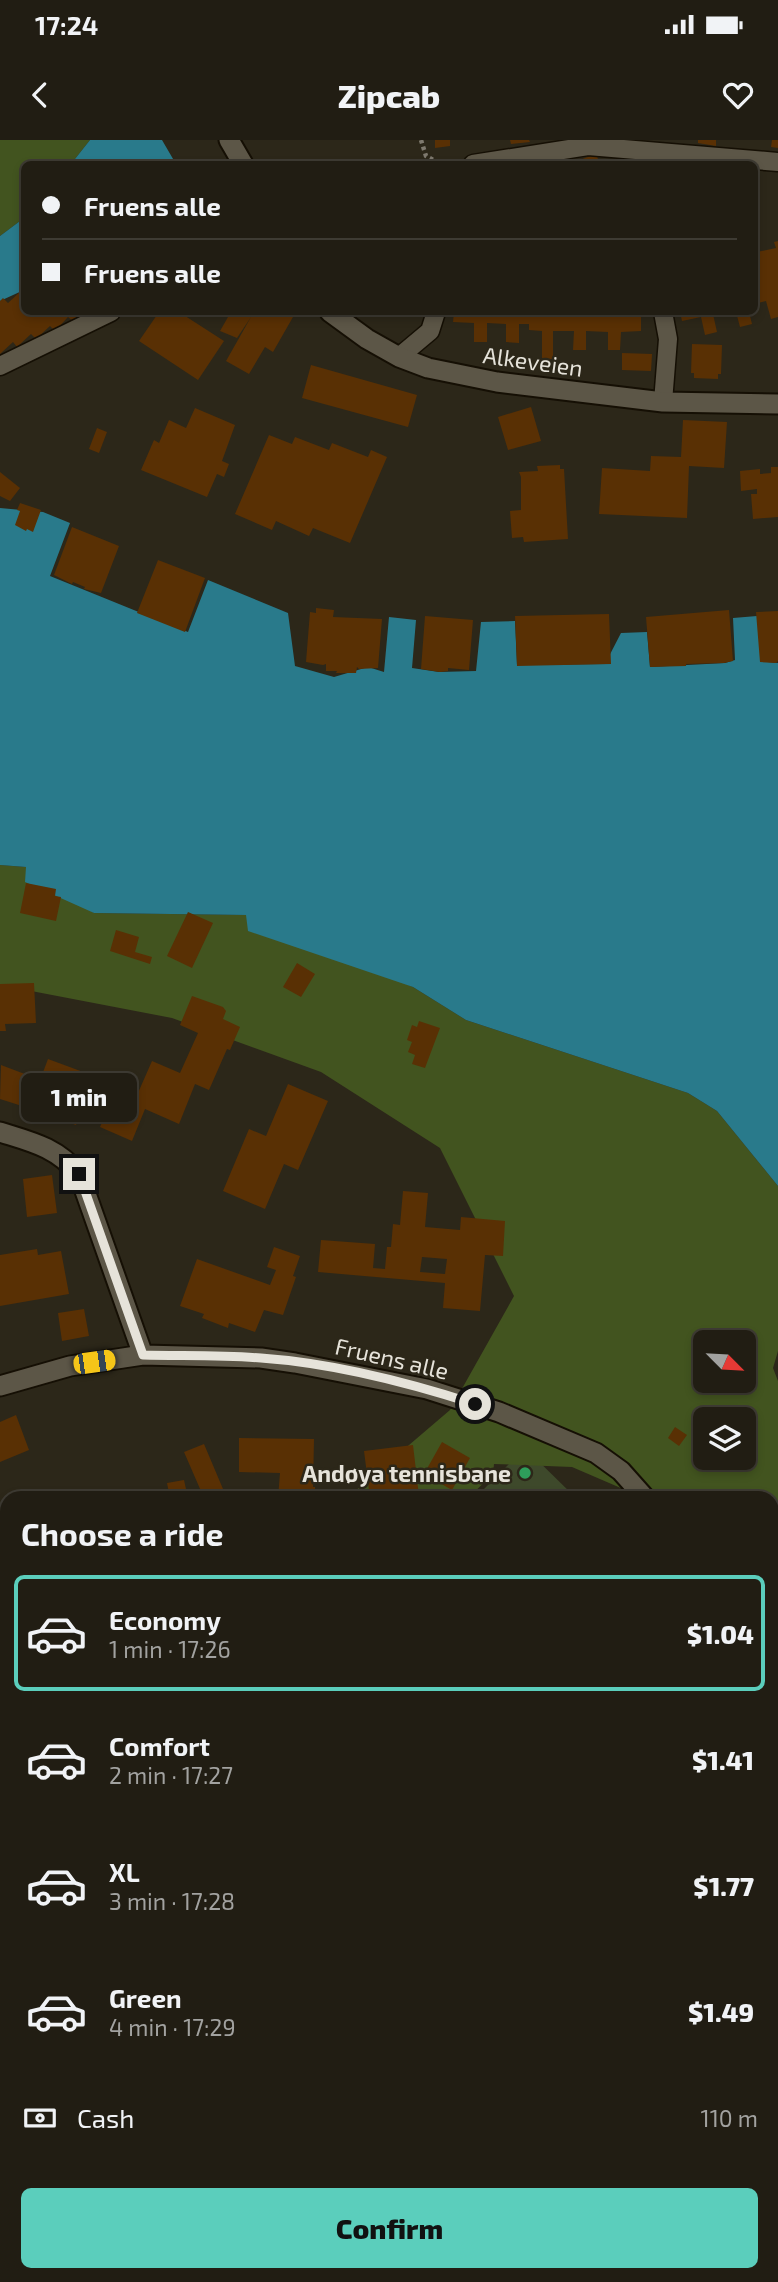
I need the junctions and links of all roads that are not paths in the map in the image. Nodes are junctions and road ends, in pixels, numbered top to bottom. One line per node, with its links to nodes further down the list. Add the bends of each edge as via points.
1 (229, 140): 3 (street)
2 (631, 156): 4 (lane, via 588,146); 5 (lane)
3 (241, 161)
4 (491, 161)
5 (754, 161)
6 (758, 161): 7 (lane)
7 (778, 162)
8 (105, 315): 13 (lane)
9 (334, 315): 12 (street, Alkeveien)
10 (435, 315): 12 (lane, via 430,331)
11 (664, 315): 14 (lane, via 668,340)
12 (398, 356): 14 (street, Alkeveien, via 428,368 496,382)
13 (0, 366)
14 (663, 402): 15 (street, Alkeveien)
15 (778, 404)
16 (0, 1132): 17 (street, via 48,1148 79,1174)
17 (143, 1355): 18 (street, Fruens alle, via 70,1366); 19 (street, Fruens alle, via 261,1358 427,1389 499,1412 596,1453)
18 (0, 1386)
19 (639, 1491)

